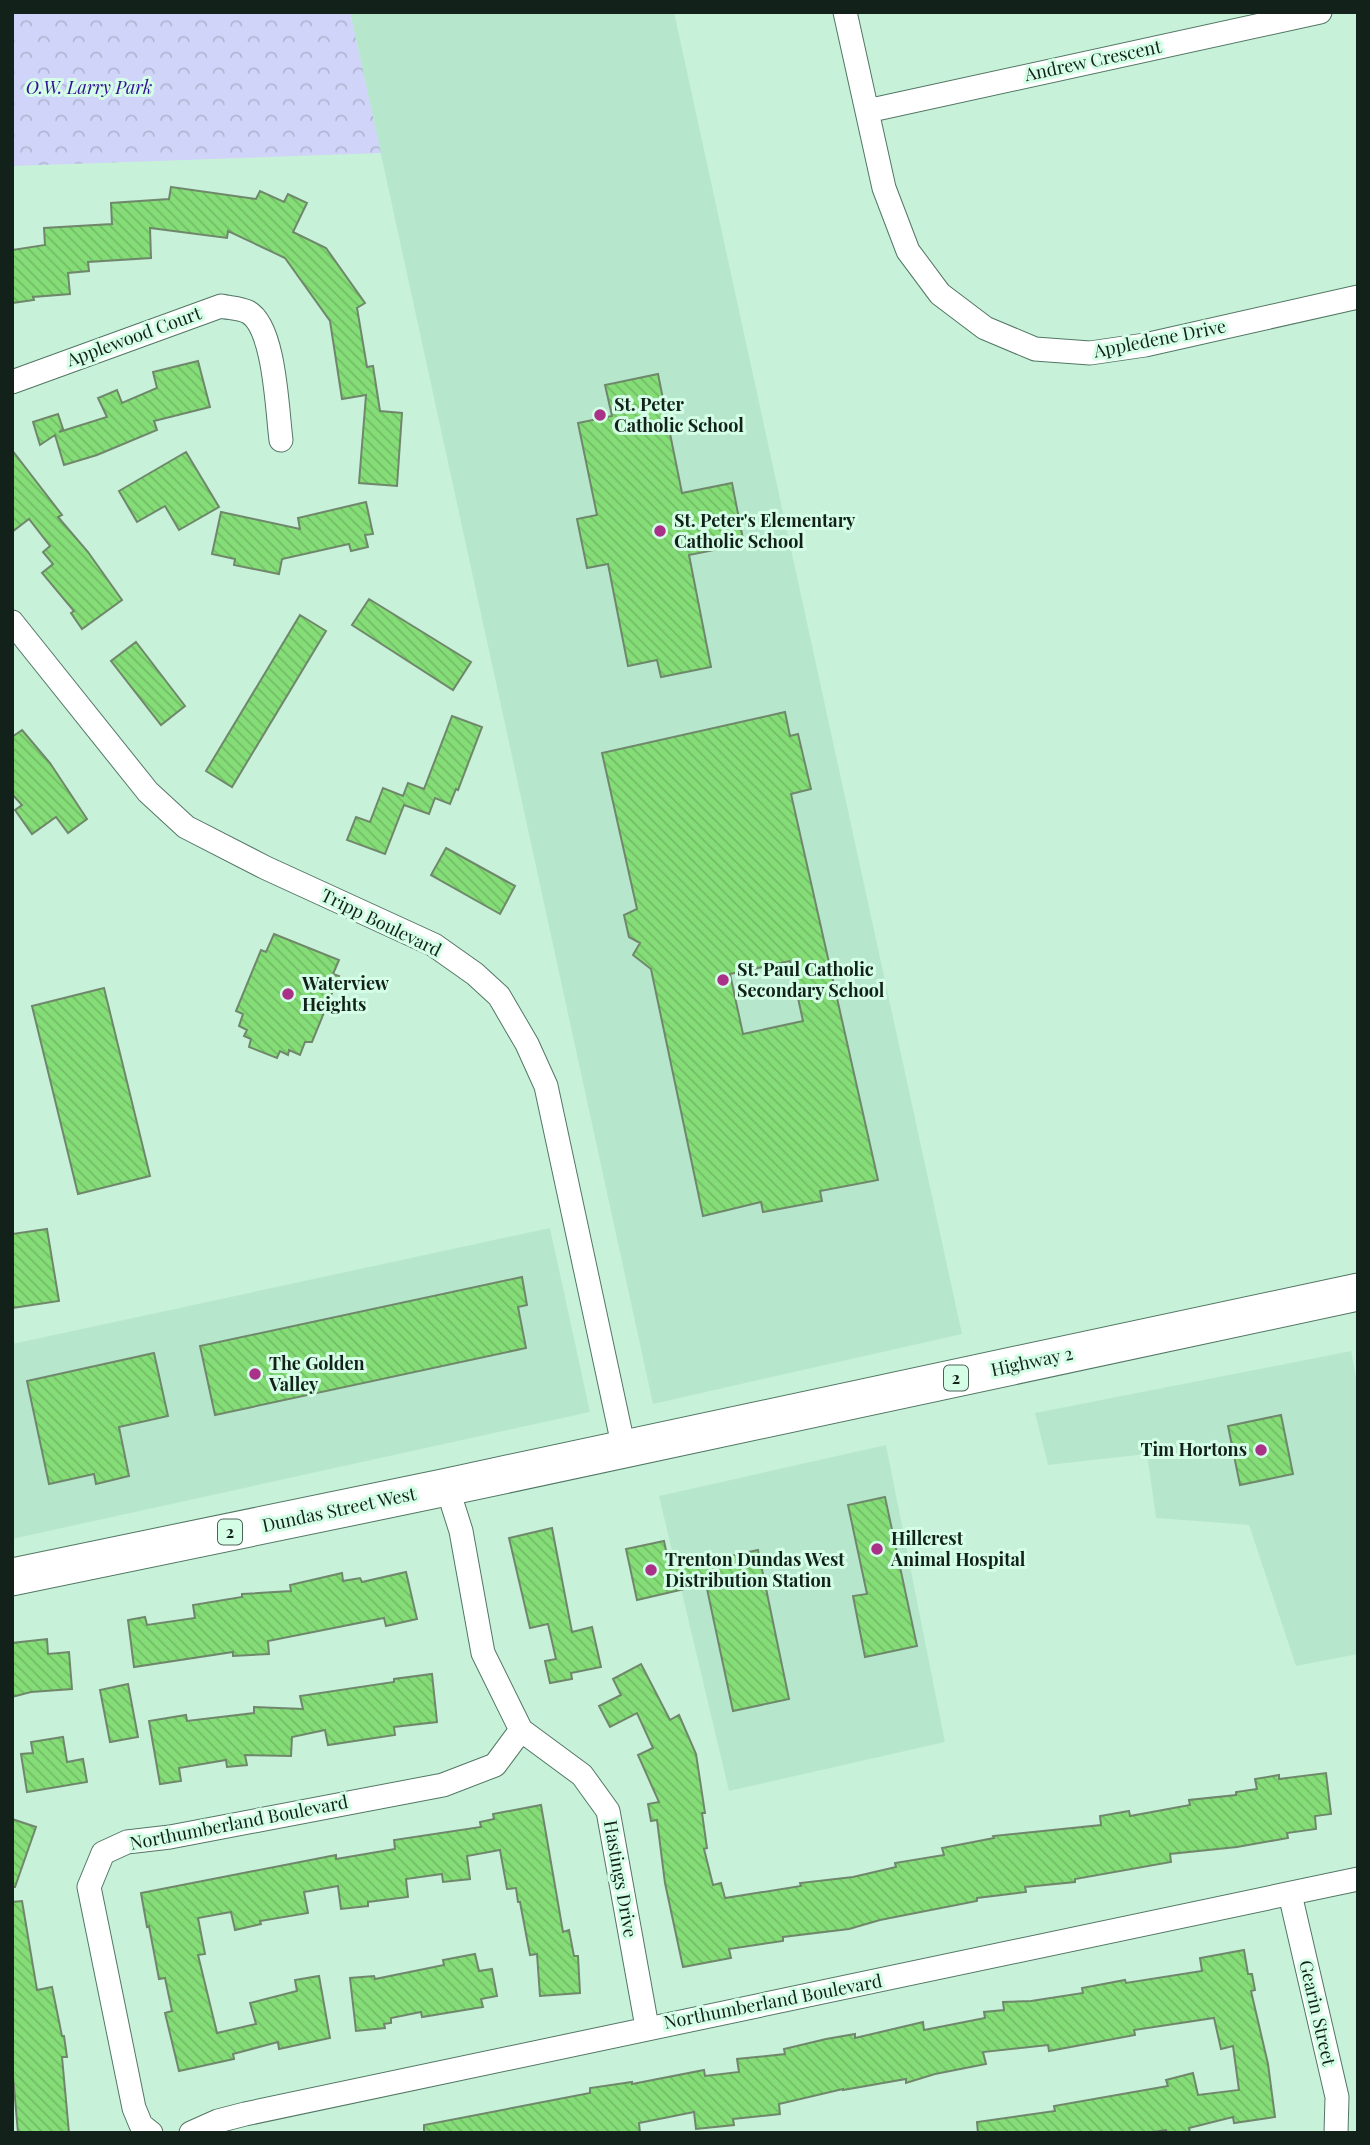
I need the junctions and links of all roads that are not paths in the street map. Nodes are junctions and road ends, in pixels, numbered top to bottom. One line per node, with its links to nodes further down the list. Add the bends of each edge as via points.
1 (845, 12): 3 (street, Appledene Drive)
2 (1320, 12): 3 (street, Andrew Crescent)
3 (867, 111): 4 (street, Appledene Drive, via 884,188 908,251 940,294 985,328 1035,349 1090,353 1145,345)
4 (1358, 297)
5 (12, 382): 6 (street, Applewood Court, via 221,306 247,312 259,323 270,353)
6 (281, 440)
7 (12, 622): 9 (street, Tripp Boulevard, via 148,792 186,827 266,869 435,945 499,996 545,1086)
8 (1358, 1292): 9 (main road, Highway 2 / 2)
9 (624, 1449): 10 (main road, Dundas Street West / 2)
10 (447, 1488): 11 (main road, Dundas Street West / 2); 12 (street, Hastings Drive, via 461,1531 483,1653)
11 (12, 1577)
12 (521, 1730): 15 (street, Hastings Drive, via 582,1774 608,1811); 16 (street, Northumberland Boulevard, via 495,1765 443,1785 127,1842 103,1853 89,1887 134,2108 141,2126)
13 (1358, 1879): 14 (street, Northumberland Boulevard)
14 (1290, 1894): 15 (street, Northumberland Boulevard); 18 (street, Gearin Street, via 1337,2097)
15 (647, 2027): 17 (street, Northumberland Boulevard, via 218,2120)
16 (151, 2133)
17 (191, 2133)
18 (1336, 2133)

